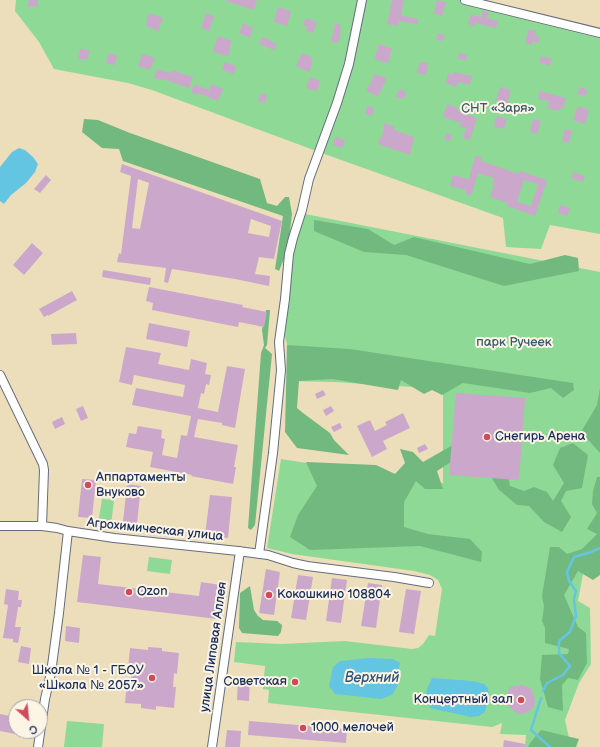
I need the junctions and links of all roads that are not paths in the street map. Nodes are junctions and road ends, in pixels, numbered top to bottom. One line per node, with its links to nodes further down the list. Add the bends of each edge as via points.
1 (362, 0): 9 (street, via 349,64 309,179 290,254 279,342 281,370 274,445)
2 (464, 0): 3 (street)
3 (600, 33)
4 (0, 375): 6 (street, via 43,464)
5 (0, 526): 6 (street, Агрохимическая улица)
6 (42, 526): 7 (street, Агрохимическая улица)
7 (68, 531): 8 (street, Агрохимическая улица); 11 (street, via 59,613)
8 (240, 551): 9 (street, Агрохимическая улица); 12 (street, улица Липовая Аллея)
9 (259, 554): 10 (street, Агрохимическая улица, via 293,563)
10 (429, 583)
11 (38, 747)
12 (212, 747)

